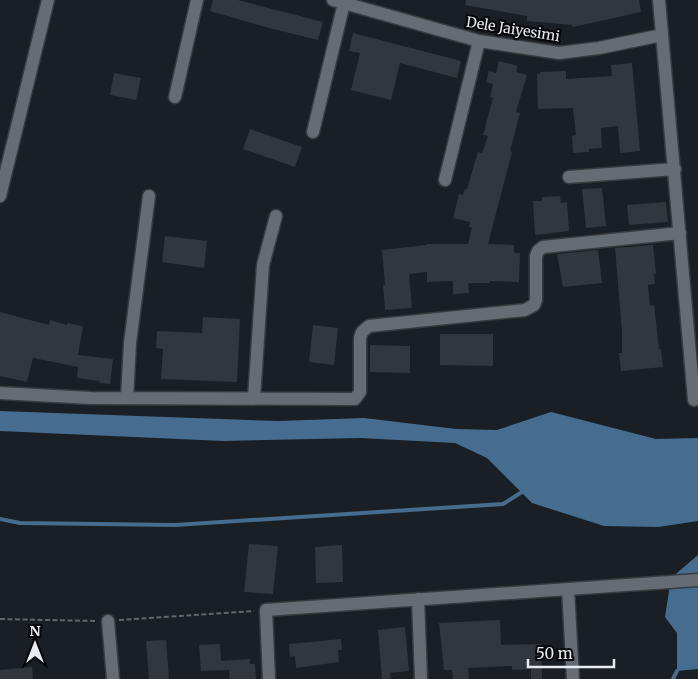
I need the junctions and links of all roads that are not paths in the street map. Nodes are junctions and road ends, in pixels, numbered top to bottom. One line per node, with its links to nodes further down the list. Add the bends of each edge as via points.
1 (48, 0): 12 (street)
2 (197, 0): 7 (street)
3 (659, 0): 5 (street)
4 (338, 2): 6 (street, Dele Jaiyesimi); 8 (street)
5 (662, 35): 6 (street, Dele Jaiyesimi, via 559,53); 9 (street)
6 (479, 41): 11 (street)
7 (175, 97)
8 (313, 132)
9 (675, 170): 10 (street); 15 (street)
10 (569, 177)
11 (445, 180)
12 (0, 196)
13 (149, 196): 17 (street, via 130,343)
14 (276, 216): 18 (street, via 263,265)
15 (680, 233): 18 (street, via 543,247 536,256 536,300 530,309 369,326 360,338 360,392 355,399); 19 (street)
16 (0, 393): 17 (street)
17 (127, 398): 18 (street)
18 (254, 398)
19 (694, 400)
20 (698, 580): 21 (street)
21 (568, 589): 22 (street); 27 (street)
22 (418, 599): 25 (street, via 266,610); 26 (street)
23 (108, 621): 24 (street)
24 (113, 679)
25 (269, 679)
26 (421, 679)
27 (573, 679)

